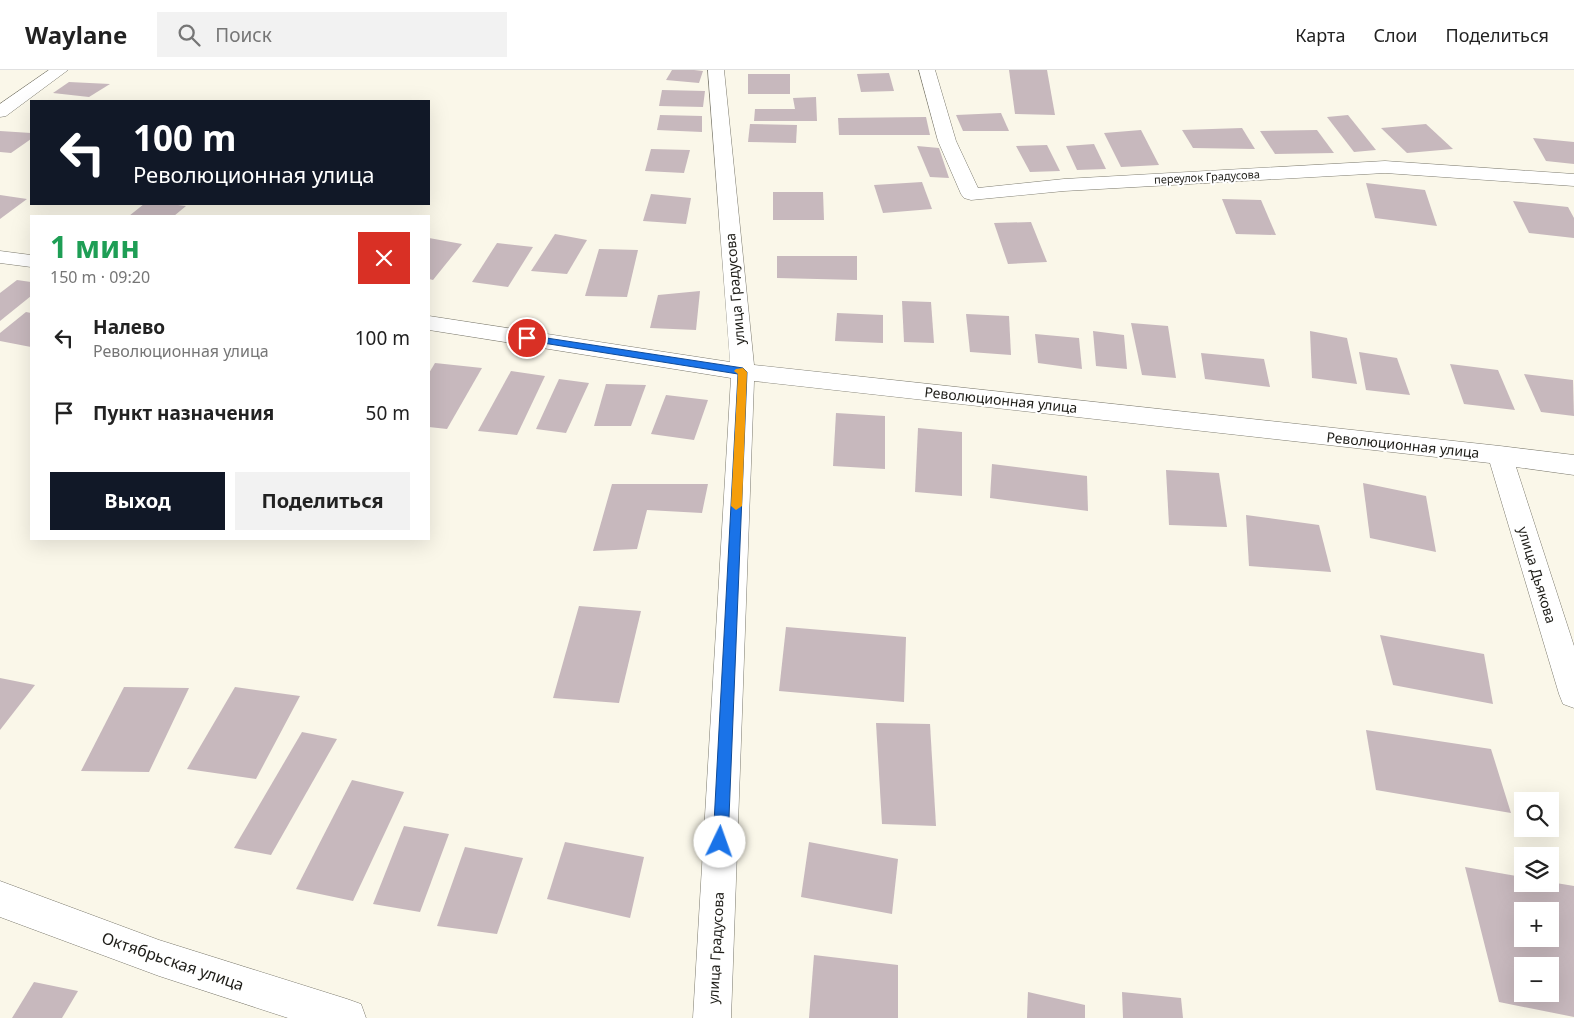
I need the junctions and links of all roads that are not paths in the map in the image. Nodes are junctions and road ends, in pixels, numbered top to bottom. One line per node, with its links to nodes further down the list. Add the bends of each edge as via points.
1 (60, 70): 4 (street)
2 (716, 70): 9 (street, улица Градусова)
3 (927, 70): 5 (street, переулок Градусова, via 947,141 972,194 1064,185 1385,167)
4 (0, 112)
5 (1574, 180)
6 (0, 256): 7 (street)
7 (30, 261)
8 (430, 323): 9 (street, Революционная улица)
9 (743, 372): 10 (street, Революционная улица); 15 (street, улица Градусова)
10 (1500, 455): 11 (street, Революционная улица); 12 (street, улица Дьякова)
11 (1574, 465)
12 (1574, 694)
13 (0, 899): 14 (street, Октябрьская улица, via 159,958)
14 (347, 1018)
15 (712, 1018)

